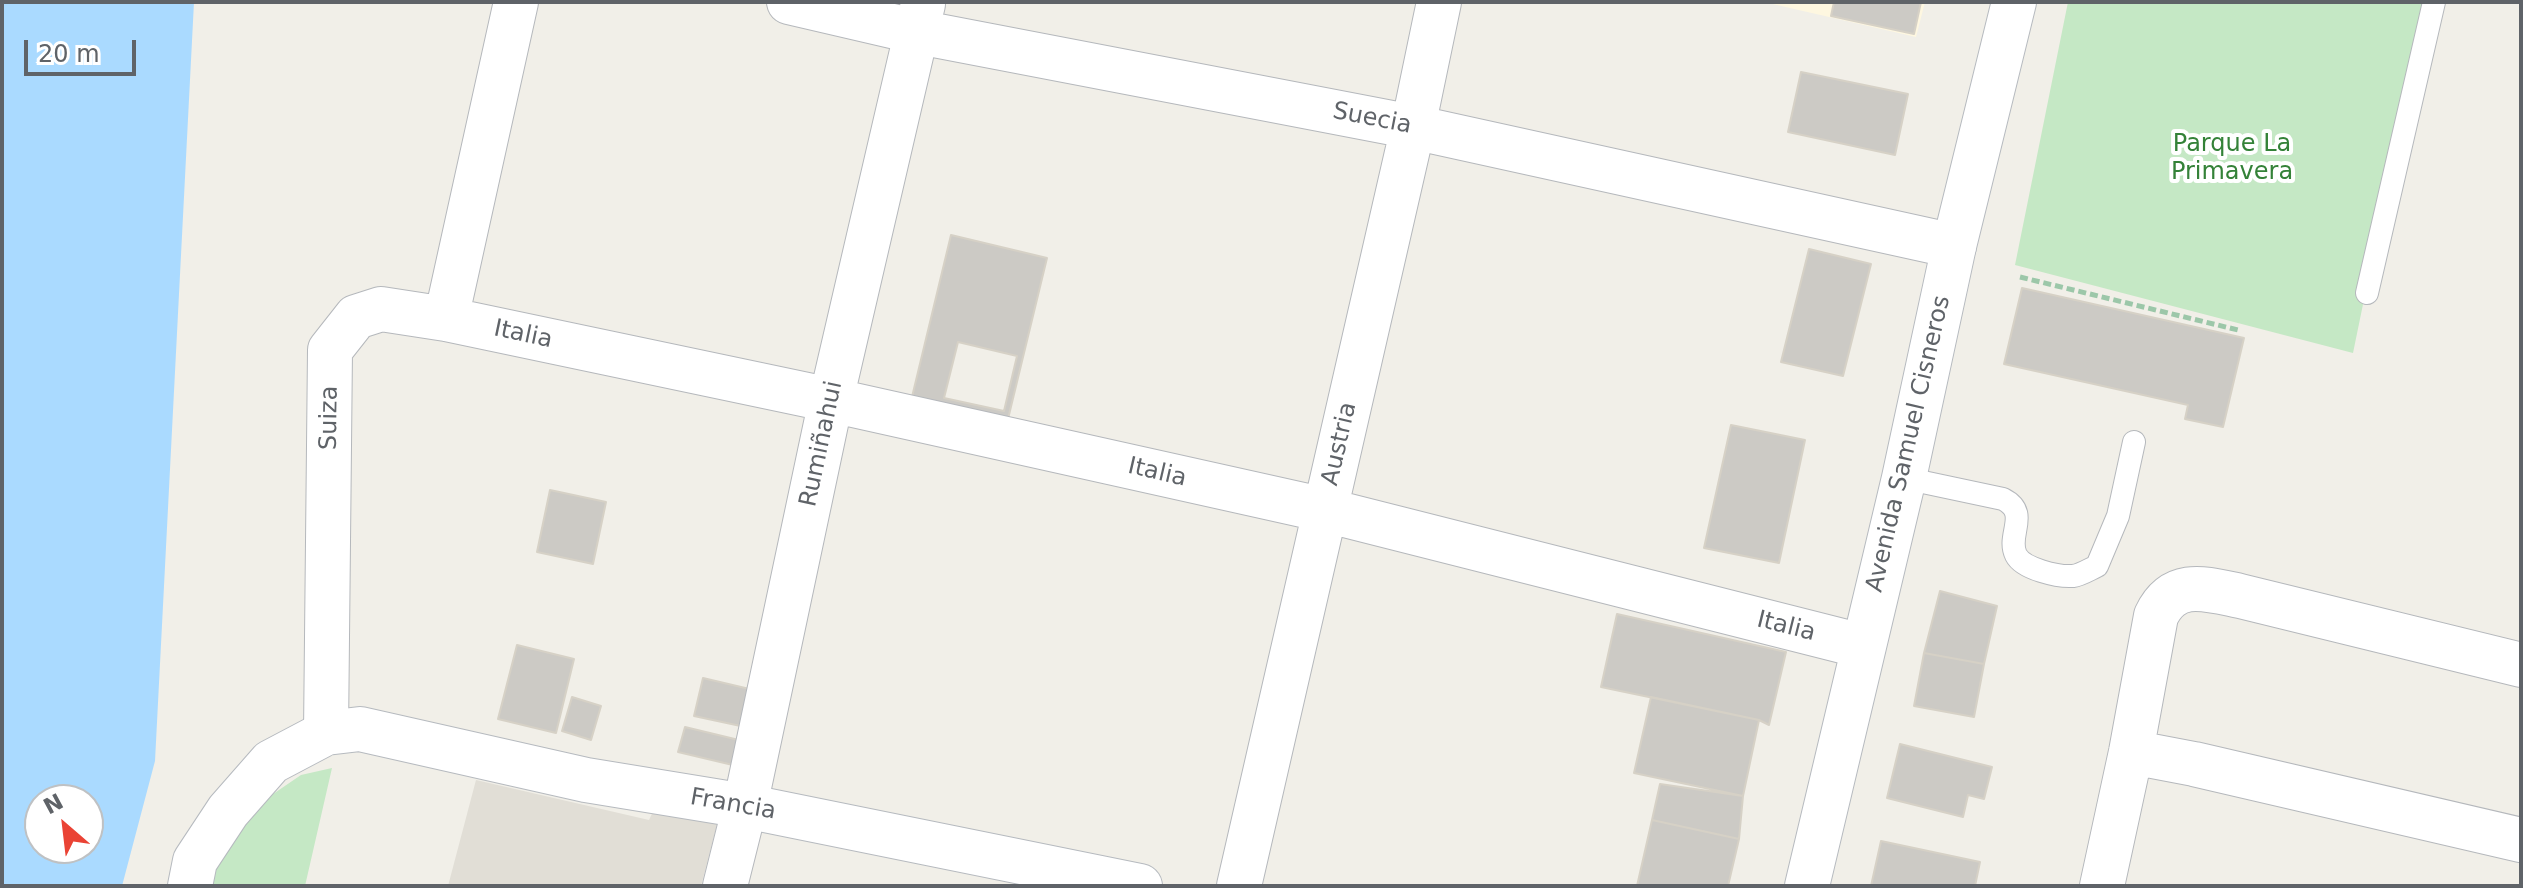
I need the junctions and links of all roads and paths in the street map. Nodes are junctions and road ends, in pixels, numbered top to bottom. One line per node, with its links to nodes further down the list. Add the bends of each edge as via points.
1 (516, 2): 11 (street)
2 (789, 2): 6 (street, Suecia)
3 (1439, 2): 7 (street, Austria)
4 (2014, 2): 8 (street, Avenida Samuel Cisneros)
5 (2434, 2): 10 (lane)
6 (921, 17): 7 (street, Suecia); 13 (street, Rumiñahui)
7 (1413, 127): 8 (street, Suecia); 16 (street, Austria)
8 (1954, 246): 15 (street, Avenida Samuel Cisneros)
9 (2020, 277): 12 (path)
10 (2367, 293)
11 (446, 319): 13 (street, Italia); 19 (street, Suiza, via 381,309 356,317 330,350)
12 (2238, 330)
13 (831, 400): 16 (street, Italia); 21 (street, Rumiñahui)
14 (2134, 442): 15 (lane, via 2118,516 2097,566 2073,576 2038,571 2021,562 2014,551 2017,515 2012,504)
15 (1904, 478): 17 (street, Avenida Samuel Cisneros)
16 (1325, 510): 17 (street, Italia); 26 (street, Austria)
17 (1862, 646): 27 (street, Avenida Samuel Cisneros)
18 (2521, 665): 20 (street, via 2240,596 2188,589 2166,599 2156,616)
19 (326, 733): 21 (street, Francia, via 360,729 586,780); 23 (street, via 271,762 245,791 195,861)
20 (2131, 752): 22 (street); 28 (street)
21 (745, 806): 24 (street, Rumiñahui); 25 (street, Francia)
22 (2521, 840)
23 (190, 886)
24 (725, 886)
25 (1140, 886)
26 (1239, 886)
27 (1807, 886)
28 (2102, 886)

